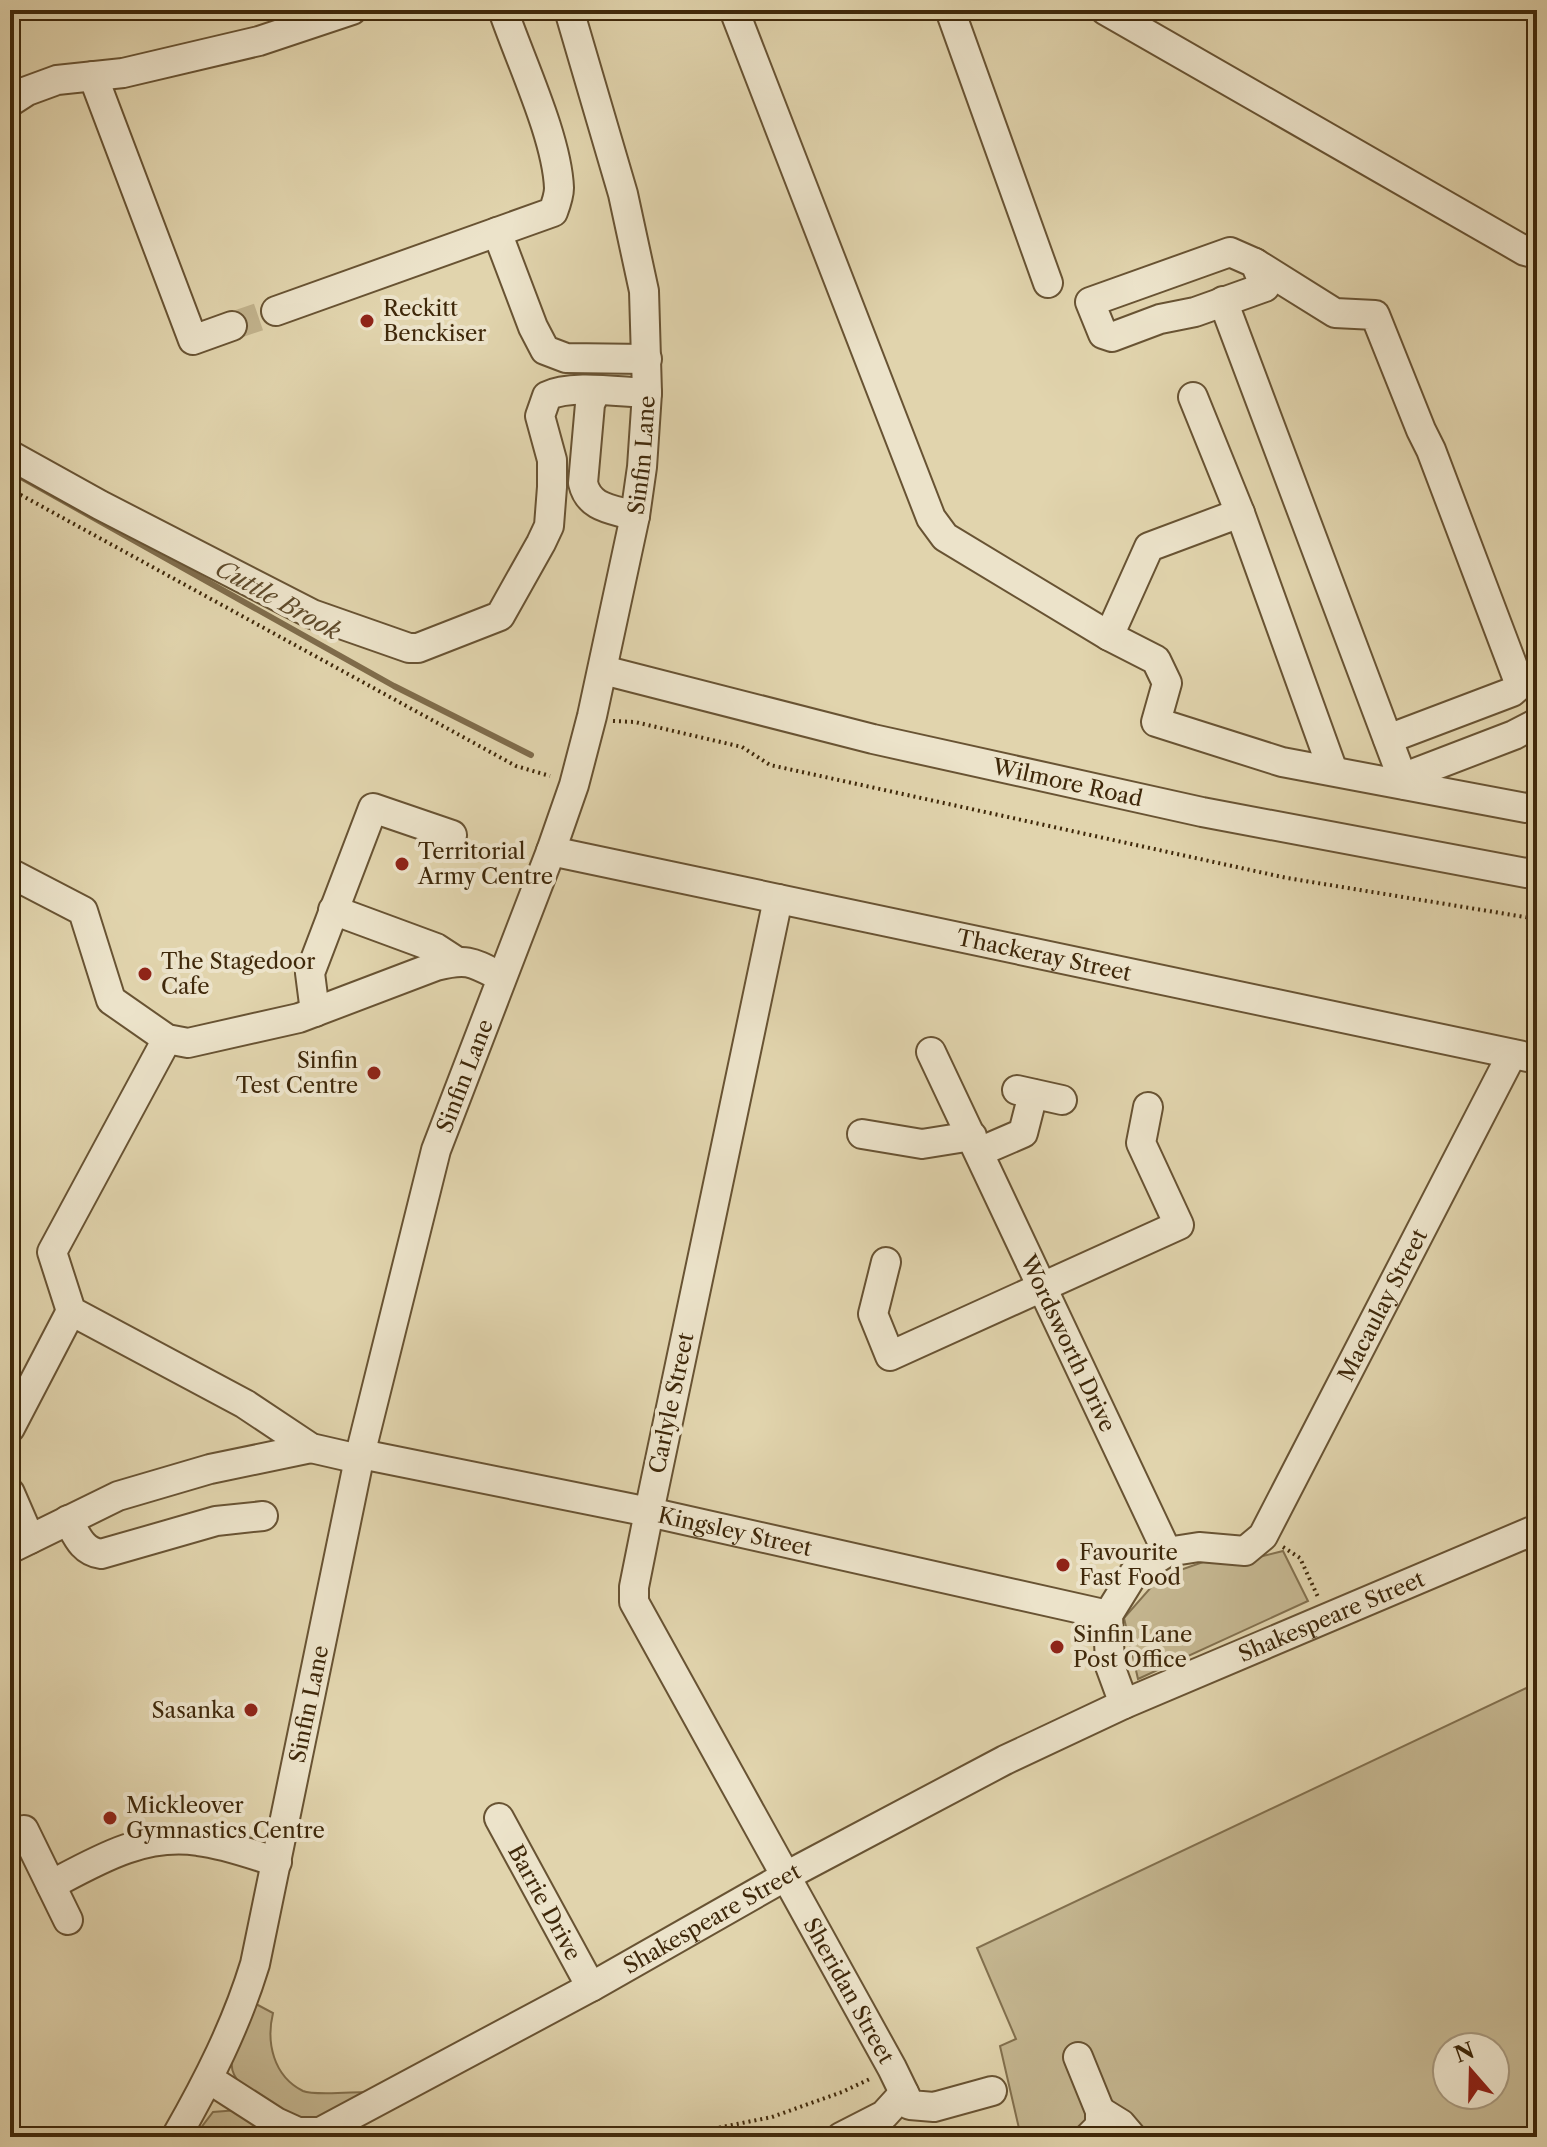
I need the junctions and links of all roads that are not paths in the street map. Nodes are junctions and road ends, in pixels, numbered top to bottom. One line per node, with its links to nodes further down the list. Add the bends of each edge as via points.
1 (352, 10): 7 (street, via 259,41)
2 (503, 10): 9 (street, via 547,133 559,185 553,212)
3 (569, 10): 16 (street, Sinfin Lane, via 626,208 644,291)
4 (734, 10): 23 (street, via 931,518 945,537)
5 (950, 10): 12 (street)
6 (1105, 10): 10 (street)
7 (93, 76): 8 (street, via 57,80); 15 (street, via 193,340)
8 (10, 102)
9 (497, 232): 14 (street); 16 (street, via 545,350 566,358)
10 (1537, 254)
11 (1255, 263): 13 (street, via 1265,287); 13 (street, via 1230,252 1090,302 1103,334 1112,337); 26 (street, via 1335,313 1375,315 1520,685)
12 (1048, 283)
13 (1223, 301): 26 (street)
14 (276, 311)
15 (232, 326)
16 (647, 359): 18 (street, Sinfin Lane)
17 (596, 391): 18 (street); 20 (street, via 555,392 542,405 552,460 549,526 500,616 418,648 312,614); 22 (street, via 590,404 585,493 603,507)
18 (647, 393): 22 (street, Sinfin Lane)
19 (1193, 397): 21 (street)
20 (10, 455)
21 (1240, 513): 23 (street, via 1149,547); 27 (street)
22 (635, 516): 24 (street, Sinfin Lane)
23 (1109, 636): 27 (street, via 1156,660 1167,683 1156,722 1282,762)
24 (603, 670): 31 (street, Sinfin Lane); 33 (street, Wilmore Road, via 873,739 1202,812)
25 (1537, 723): 28 (street)
26 (1388, 739): 28 (street)
27 (1333, 771): 28 (street)
28 (1404, 781): 29 (street)
29 (1537, 807)
30 (452, 835): 35 (street, via 373,808)
31 (551, 851): 34 (street, Thackeray Street); 37 (street, Sinfin Lane)
32 (10, 873): 39 (street, via 83,911 111,1000)
33 (1537, 875)
34 (778, 899): 41 (street, Thackeray Street); 53 (street, Carlyle Street)
35 (333, 910): 36 (street, via 436,948); 38 (street, via 310,973)
36 (456, 961): 37 (street, via 469,961); 38 (street)
37 (501, 977): 51 (street, Sinfin Lane, via 436,1150)
38 (315, 1012): 39 (street, via 188,1043)
39 (167, 1039): 48 (street, via 52,1252)
40 (931, 1052): 45 (street, Wordsworth Drive)
41 (1525, 1057): 58 (street, Macaulay Street, via 1254,1544)
42 (1062, 1100): 45 (street, via 1025,1092 1023,1133)
43 (1148, 1107): 47 (street, via 1141,1143 1179,1225)
44 (862, 1134): 45 (street, via 922,1144)
45 (975, 1144): 47 (street, Wordsworth Drive)
46 (886, 1262): 47 (street, via 873,1314 890,1356)
47 (1042, 1287): 58 (street, Wordsworth Drive)
48 (71, 1311): 49 (street); 50 (street, via 245,1404)
49 (10, 1428)
50 (311, 1448): 51 (street, Kingsley Street); 55 (street, via 118,1496)
51 (360, 1457): 53 (street, Kingsley Street); 63 (street, Sinfin Lane)
52 (10, 1493): 57 (street)
53 (649, 1512): 59 (street, Kingsley Street); 64 (street, Carlyle Street, via 634,1602)
54 (263, 1516): 55 (street, via 216,1521 101,1554 81,1544)
55 (68, 1520): 57 (street)
56 (1537, 1529): 60 (street, Shakespeare Street)
57 (20, 1544)
58 (1167, 1552): 59 (street, via 1134,1573)
59 (1108, 1615): 60 (street, via 1110,1666)
60 (1124, 1704): 64 (street, Shakespeare Street, via 1005,1760)
61 (499, 1818): 67 (street, Barrie Drive)
62 (24, 1830): 65 (street)
63 (277, 1862): 65 (street, via 215,1844 168,1839 110,1854); 69 (street, Sinfin Lane, via 240,2012)
64 (786, 1876): 67 (street, Shakespeare Street); 71 (street, Sheridan Street)
65 (51, 1885): 66 (street)
66 (68, 1920)
67 (591, 1987): 73 (street, Shakespeare Street, via 320,2132)
68 (1078, 2057): 72 (street)
69 (209, 2079): 73 (street, Shakespeare Street); 74 (street, Sinfin Lane)
70 (992, 2091): 71 (street, via 934,2107)
71 (907, 2099): 75 (street)
72 (1100, 2111): 76 (street, via 1100,2126); 77 (street)
73 (299, 2135)
74 (176, 2137)
75 (841, 2137)
76 (1089, 2137)
77 (1132, 2137)

